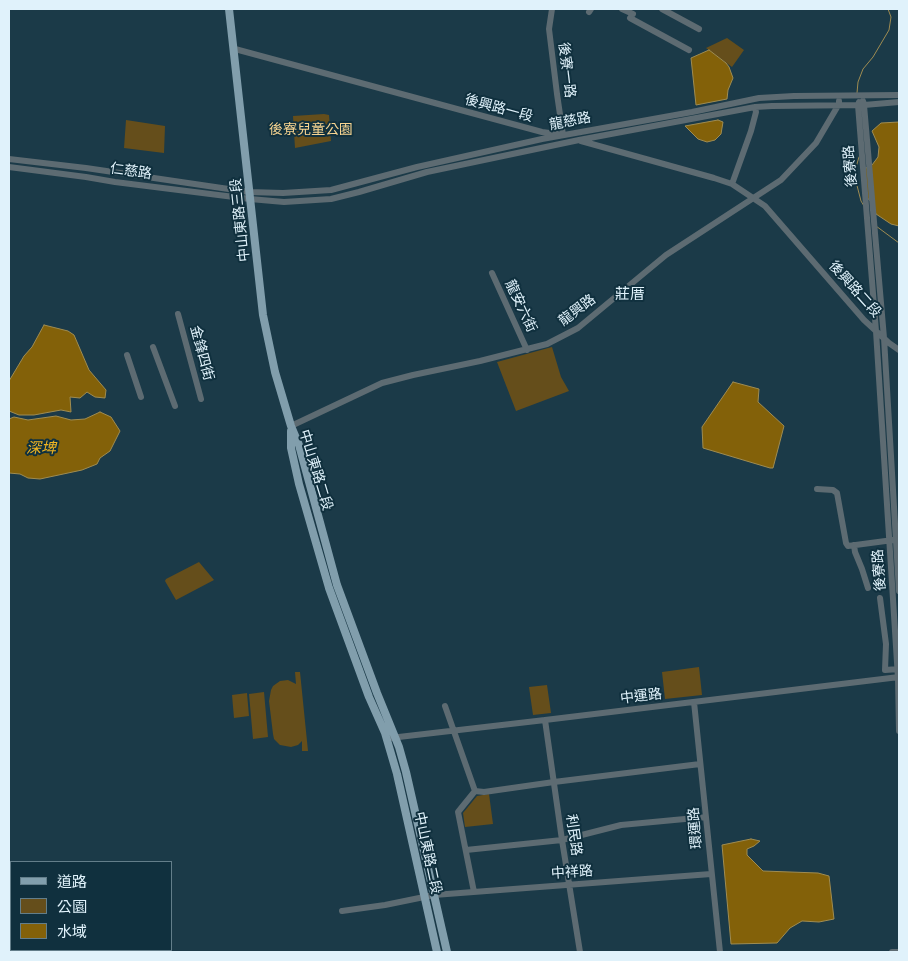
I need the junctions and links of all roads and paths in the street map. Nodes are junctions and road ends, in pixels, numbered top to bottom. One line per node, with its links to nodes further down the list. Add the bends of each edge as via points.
1 (229, 9): 6 (main road, 中山東路三段)
2 (552, 9): 15 (street, 後寮一路, via 549,29)
3 (622, 9): 7 (street)
4 (662, 9): 5 (street)
5 (699, 29)
6 (234, 49): 15 (street, 後興路一段, via 532,130); 24 (main road, 中山東路三段)
7 (689, 50)
8 (899, 95): 10 (street, 龍慈路)
9 (839, 96): 10 (street, 龍慈路); 12 (street); 15 (street, 龍慈路, via 759,98)
10 (860, 96): 13 (street, 後寮路)
11 (899, 102): 13 (street, 龍慈路)
12 (839, 104): 13 (street, 龍慈路); 14 (street, 龍慈路); 25 (street, 龍興路, via 816,143 801,160 781,180)
13 (861, 105): 29 (street, 後寮路); 30 (street, 後寮路)
14 (755, 107): 16 (street, 龍慈路); 21 (street, via 751,131)
15 (563, 135): 16 (street, 後興路一段); 20 (street, 龍慈路)
16 (578, 140): 21 (street, 後興路一段); 23 (street, 龍慈路, via 427,172)
17 (9, 159): 19 (street, 仁慈路)
18 (9, 167): 22 (street, 仁慈路)
19 (167, 180): 22 (street); 24 (street, 仁慈路)
20 (357, 183): 23 (street); 24 (street, 龍慈路, via 331,190)
21 (732, 184): 25 (street, 後興路一段)
22 (167, 189): 24 (street, 仁慈路)
23 (359, 192): 24 (street, 龍慈路, via 331,199 284,202)
24 (249, 196): 38 (main road, 中山東路三段, via 265,326)
25 (754, 198): 26 (street, 後興路一段); 32 (street, 龍興路, via 666,255 578,328)
26 (795, 240): 29 (street, 後興路二段)
27 (492, 273): 32 (street, 龍安六街)
28 (178, 314): 36 (street, 金鋒四街)
29 (876, 331): 30 (street, 後興路二段); 40 (street, 後寮路)
30 (884, 338): 33 (street, 後興路二段); 40 (street, 後寮路)
31 (154, 347): 37 (street)
32 (527, 350): 38 (street, 龍興路, via 382,383)
33 (899, 350)
34 (127, 355): 35 (street)
35 (141, 397)
36 (201, 398)
37 (174, 406)
38 (291, 426): 52 (main road, 中山東路二段, via 337,585); 53 (main road, 中山東路二段, via 291,448 299,484 329,588)
39 (817, 489): 41 (street, via 837,492 846,543)
40 (895, 540): 41 (street); 43 (street, 後寮路); 45 (street, 後寮路)
41 (854, 545): 42 (street)
42 (868, 588)
43 (899, 591)
44 (880, 598): 45 (street, via 886,644 885,670)
45 (898, 669): 46 (street, 後寮路)
46 (899, 677): 47 (street, 中運路); 51 (street, 後寮路)
47 (694, 702): 49 (street, 中運路); 54 (street, 環運路)
48 (445, 706): 50 (street)
49 (545, 720): 50 (street, 中運路); 55 (street, 利民路)
50 (455, 731): 52 (street, 中運路); 56 (street)
51 (899, 731)
52 (396, 737): 53 (street, 中運路); 63 (main road, 中山東路二段)
53 (387, 738): 64 (main road, 中山東路二段)
54 (700, 764): 55 (street); 57 (street, 環運路)
55 (554, 782): 56 (street); 58 (street, 利民路)
56 (475, 791): 59 (street, via 458,812)
57 (706, 817): 58 (street, via 621,825); 60 (street, 環運路)
58 (562, 840): 59 (street); 61 (street, 利民路)
59 (466, 850): 62 (street)
60 (711, 874): 61 (street, 中祥路); 69 (street, 環運路)
61 (569, 885): 62 (street, 中祥路); 68 (street, 利民路)
62 (474, 892): 63 (street, 中祥路)
63 (434, 896): 64 (street, 中祥路); 67 (main road, 中山東路二段)
64 (425, 898): 65 (street, 中祥路); 66 (main road, 中山東路二段)
65 (342, 911)
66 (437, 952)
67 (447, 952)
68 (580, 952)
69 (720, 952)
70 (892, 952): 71 (street)
71 (899, 952)

